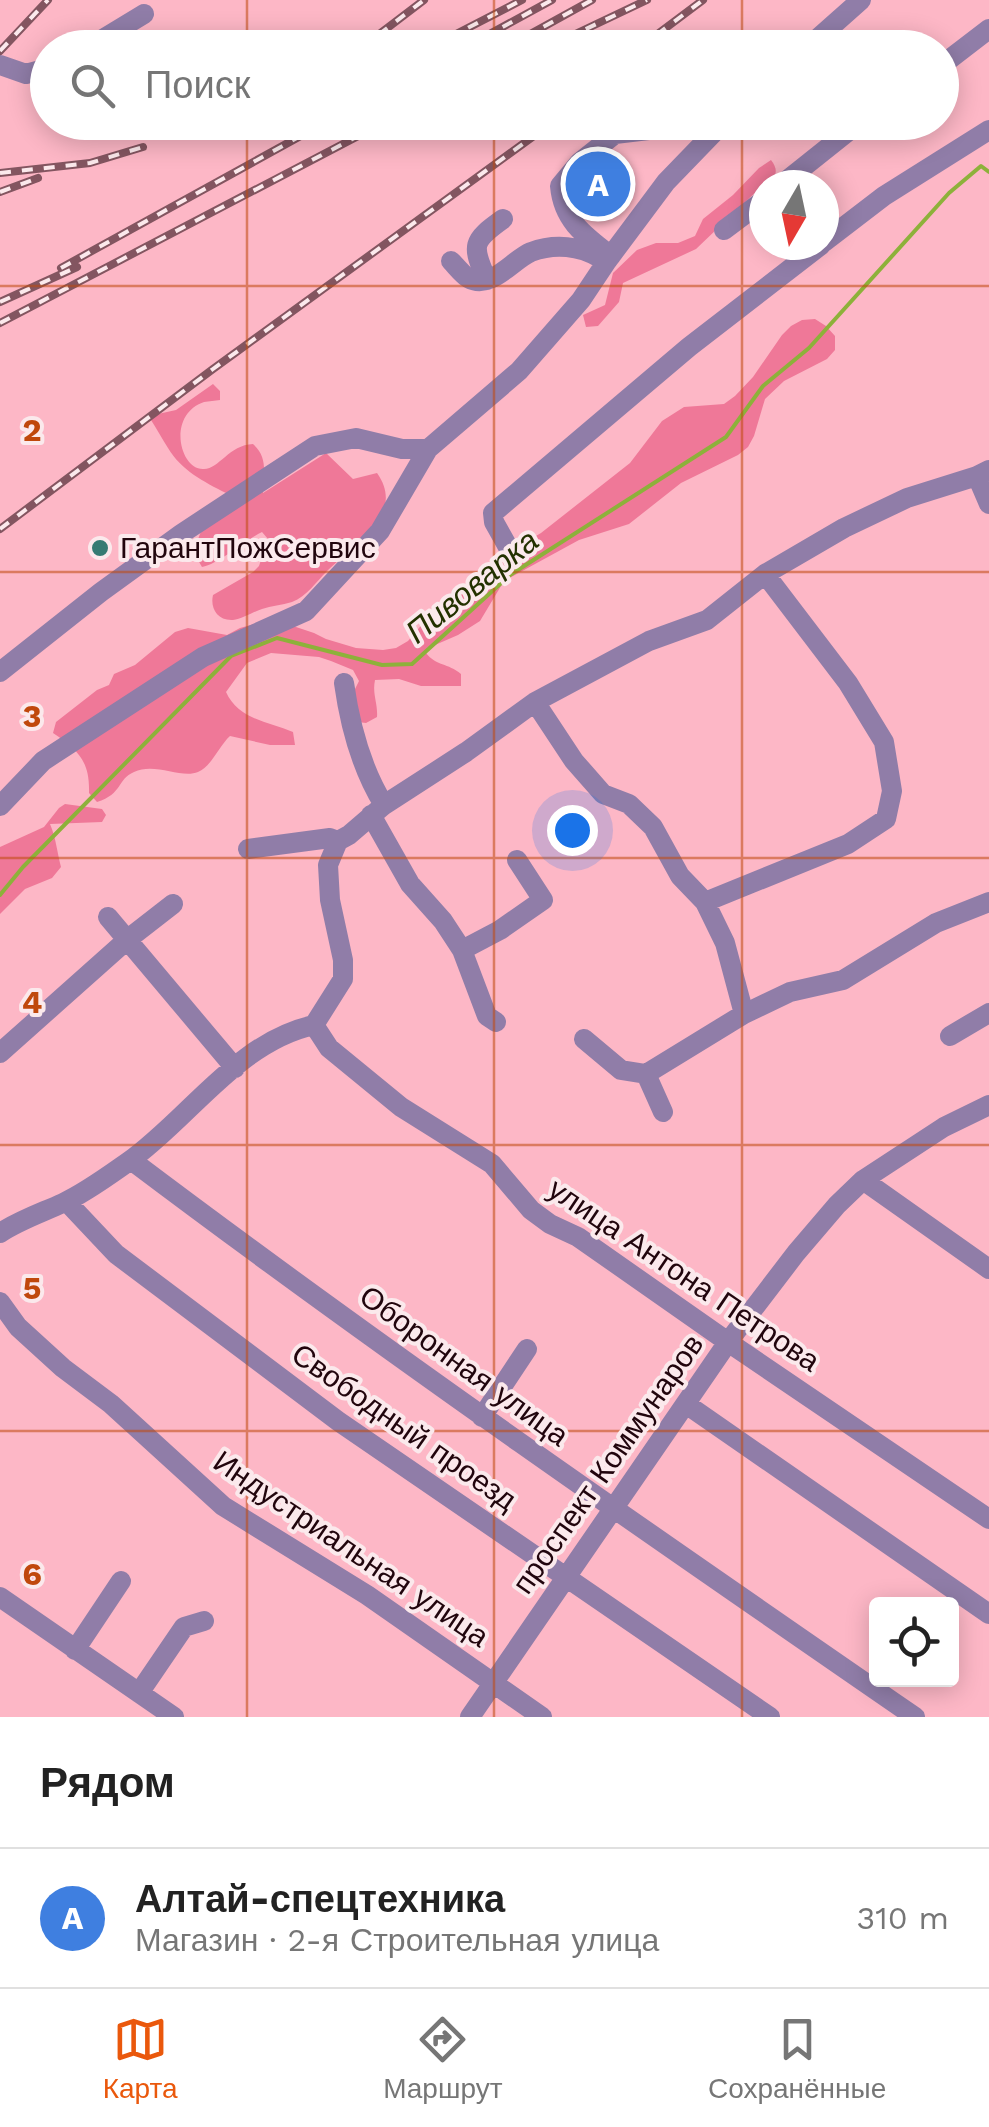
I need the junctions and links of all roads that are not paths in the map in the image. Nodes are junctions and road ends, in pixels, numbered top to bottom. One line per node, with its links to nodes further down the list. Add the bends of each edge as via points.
1 (860, 0): 5 (street)
2 (144, 14): 4 (street)
3 (989, 29): 6 (street)
4 (118, 30)
5 (828, 30)
6 (959, 52)
7 (0, 65): 8 (street)
8 (30, 73)
9 (989, 130): 17 (street)
10 (608, 140): 18 (street, via 560,186 573,224)
11 (707, 140): 18 (street)
12 (837, 140): 13 (street)
13 (800, 170)
14 (749, 211): 16 (street)
15 (503, 219): 21 (street, via 477,243)
16 (724, 230)
17 (839, 231)
18 (609, 259): 21 (street, via 558,247 530,252); 22 (street, via 519,371)
19 (801, 260): 25 (street, via 494,513)
20 (451, 261): 21 (street, via 469,279)
21 (488, 280)
22 (428, 449): 27 (street, via 356,438 315,446 181,534); 30 (street, via 380,532 306,611 203,657 43,760)
23 (983, 473): 24 (street); 26 (street, via 906,498)
24 (989, 504)
25 (508, 547)
26 (766, 574): 29 (street, via 707,620 650,641); 35 (street, via 884,742 892,791 886,819 848,844)
27 (0, 672)
28 (344, 684): 31 (street, via 350,728)
29 (535, 702): 31 (street); 35 (street, via 603,794 629,804 653,827 680,876)
30 (0, 806)
31 (378, 810): 32 (street); 40 (street, via 410,884)
32 (338, 841): 33 (street); 44 (street, via 328,866 342,979)
33 (248, 849)
34 (517, 860): 40 (street, via 542,900)
35 (704, 902): 42 (street, via 724,943)
36 (989, 902): 42 (street, via 936,924 843,980 790,992)
37 (173, 904): 39 (street)
38 (108, 917): 39 (street)
39 (128, 939): 47 (street); 48 (street)
40 (462, 950): 43 (street, via 487,1016)
41 (989, 1012): 45 (street)
42 (744, 1014): 49 (street)
43 (496, 1022)
44 (314, 1025): 48 (street, via 278,1038); 58 (street, улица Антона Петрова, via 330,1048 402,1107 492,1164 531,1210)
45 (950, 1036)
46 (584, 1039): 49 (street, via 621,1070)
47 (0, 1053)
48 (235, 1068): 52 (street)
49 (646, 1074): 51 (street)
50 (989, 1105): 53 (street, проспект Коммунаров)
51 (664, 1112)
52 (131, 1160): 54 (street); 61 (street, Оборонная улица)
53 (864, 1180): 56 (street); 58 (street, проспект Коммунаров, via 806,1241)
54 (67, 1202): 55 (street); 64 (street, Свободный проезд, via 116,1254 338,1421)
55 (0, 1233)
56 (989, 1268)
57 (0, 1302): 70 (street, Индустриальная улица, via 18,1327 223,1506)
58 (728, 1342): 60 (street, проспект Коммунаров); 63 (street, улица Антона Петрова)
59 (527, 1349): 61 (street)
60 (686, 1404): 62 (street, проспект Коммунаров); 67 (street)
61 (482, 1416): 62 (street, Оборонная улица)
62 (612, 1508): 64 (street, проспект Коммунаров); 76 (street, Оборонная улица)
63 (989, 1519)
64 (566, 1576): 70 (street, проспект Коммунаров); 75 (street, Свободный проезд)
65 (121, 1581): 69 (street)
66 (0, 1597): 69 (street)
67 (989, 1614)
68 (204, 1621): 71 (street, via 184,1627)
69 (75, 1650): 71 (street)
70 (493, 1684): 73 (street, проспект Коммунаров); 74 (street, Индустриальная улица)
71 (139, 1694): 72 (street)
72 (174, 1717)
73 (470, 1717)
74 (542, 1717)
75 (770, 1717)
76 (915, 1717)

